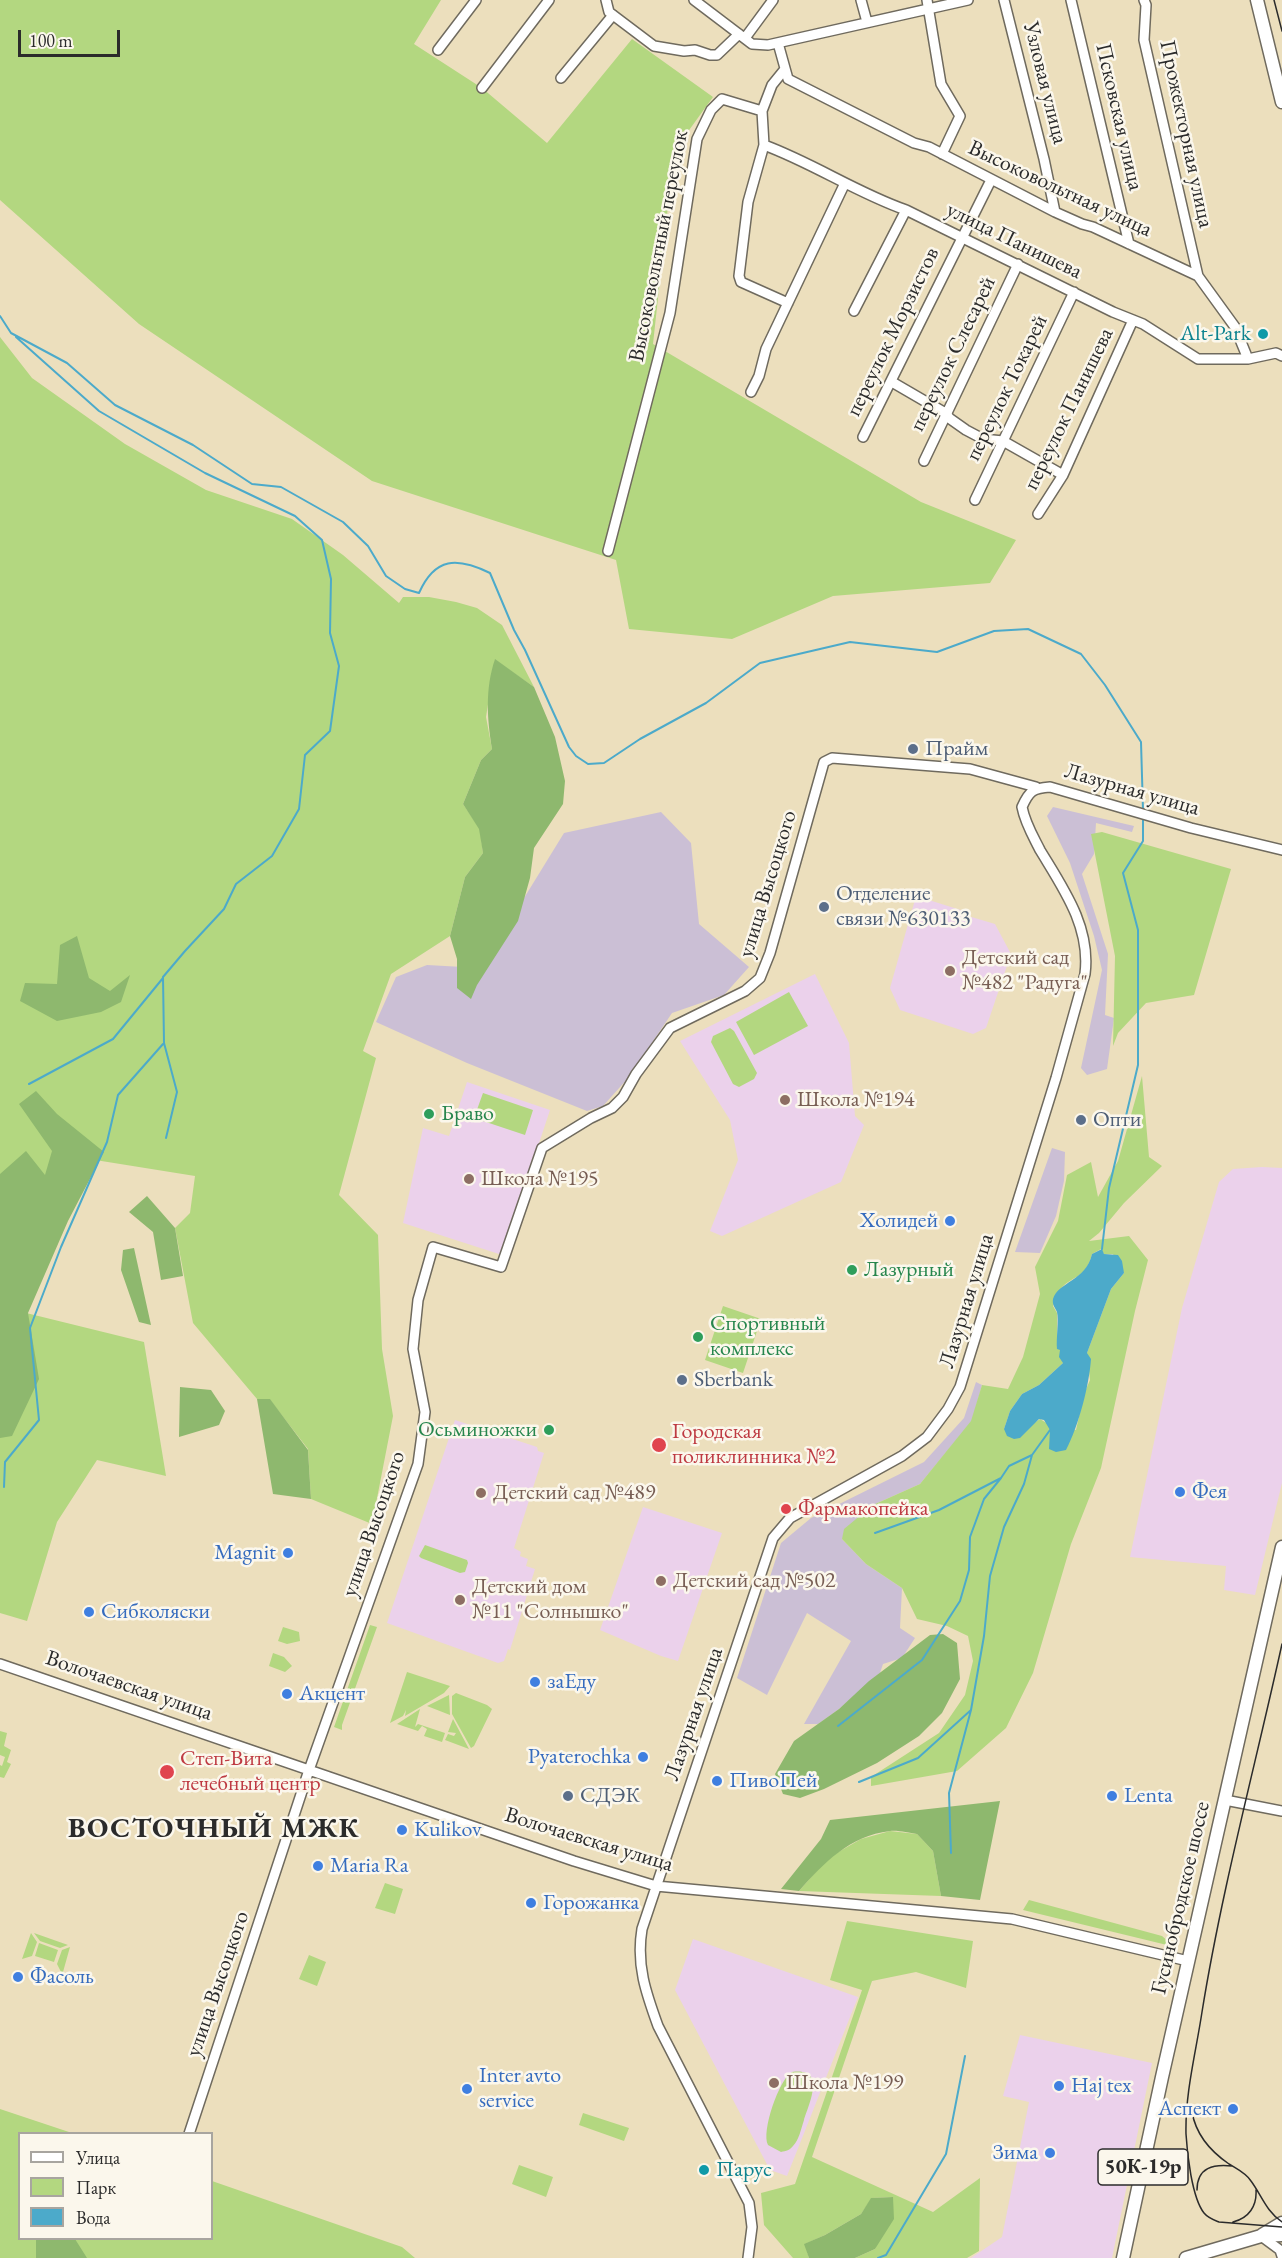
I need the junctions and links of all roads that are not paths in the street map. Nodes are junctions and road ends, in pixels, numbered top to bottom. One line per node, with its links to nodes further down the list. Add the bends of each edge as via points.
1 (476, 0): 17 (street)
2 (549, 0): 20 (street)
3 (606, 0): 13 (street)
4 (774, 0): 15 (street)
5 (861, 0): 14 (street)
6 (968, 0): 12 (street)
7 (1004, 0): 28 (street, Узловая улица)
8 (1071, 0): 30 (street, Псковская улица)
9 (1144, 0): 32 (street, Прожекторная улица, via 1144,40)
10 (1257, 0): 21 (main road)
11 (699, 1): 15 (street)
12 (928, 5): 14 (street); 24 (street, via 941,84 960,116)
13 (613, 15): 15 (street, via 654,46 684,51 717,55); 19 (street)
14 (867, 22): 16 (street)
15 (742, 36): 16 (street, via 752,44)
16 (778, 43): 18 (street)
17 (438, 50)
18 (786, 74): 22 (street, via 772,84); 24 (street, Высоковольтная улица)
19 (561, 78)
20 (482, 88)
21 (1282, 102)
22 (762, 111): 23 (street); 48 (street, Высоковольтный переулок, via 722,99 711,110 697,139 670,313)
23 (764, 145): 26 (street, улица Панишева); 34 (street, via 748,202 739,276 741,282)
24 (942, 154): 25 (street, Высоковольтная улица)
25 (991, 180): 28 (street, Высоковольтная улица); 29 (street, переулок Морзистов)
26 (845, 183): 27 (street, улица Панишева); 34 (street)
27 (906, 210): 29 (street, улица Панишева); 35 (street)
28 (1055, 212): 30 (street, Высоковольтная улица)
29 (962, 237): 31 (street, улица Панишева); 39 (street, переулок Морзистов)
30 (1129, 244): 32 (street, Высоковольтная улица)
31 (1018, 264): 33 (street, улица Панишева); 41 (street, переулок Слесарей)
32 (1198, 276): 38 (street, Высоковольтная улица, via 1234,327)
33 (1074, 292): 36 (street, улица Панишева); 43 (street, переулок Токарей)
34 (788, 303): 40 (street, via 766,348)
35 (854, 311)
36 (1133, 320): 38 (street, улица Панишева, via 1198,359); 45 (street, переулок Панишева)
37 (1282, 356): 38 (street, via 1276,353)
38 (1248, 359)
39 (892, 382): 41 (street); 42 (street, переулок Морзистов)
40 (751, 392)
41 (946, 414): 43 (street, via 983,439); 44 (street, переулок Слесарей)
42 (863, 437)
43 (1003, 441): 45 (street); 46 (street, переулок Токарей)
44 (924, 461)
45 (1063, 475): 47 (street, переулок Панишева)
46 (975, 500)
47 (1038, 514)
48 (608, 551)
49 (1036, 788): 50 (street, Лазурная улица, via 1050,787); 53 (street, улица Высоцкого, via 970,769 832,758 824,762 760,978 746,991 670,1028 612,1108 542,1148 501,1267 433,1247 418,1300 413,1349 425,1412 418,1464); 56 (street, Лазурная улица, via 1022,807 1024,817 1079,921 1087,958 1085,974 960,1387 927,1437 902,1456 790,1518 773,1538)
50 (1282, 850)
51 (1282, 1547): 54 (main road, Гусинобродское шоссе / 50К-19р)
52 (0, 1664): 53 (street, Волочаевская улица)
53 (309, 1770): 56 (street, Волочаевская улица); 58 (street, улица Высоцкого)
54 (1226, 1800): 55 (street); 57 (main road, Гусинобродское шоссе / 50К-19р)
55 (1282, 1812)
56 (656, 1886): 57 (street, Волочаевская улица, via 1012,1919); 63 (street, Лазурная улица, via 639,1948 647,1996 674,2061 749,2203 752,2227)
57 (1188, 1961): 64 (main road, Гусинобродское шоссе / 50К-19р)
58 (189, 2132)
59 (1282, 2223): 61 (main road)
60 (1282, 2235): 61 (main road)
61 (1261, 2236): 62 (street); 65 (main road)
62 (1282, 2256)
63 (748, 2258)
64 (1123, 2258)
65 (1186, 2258)

